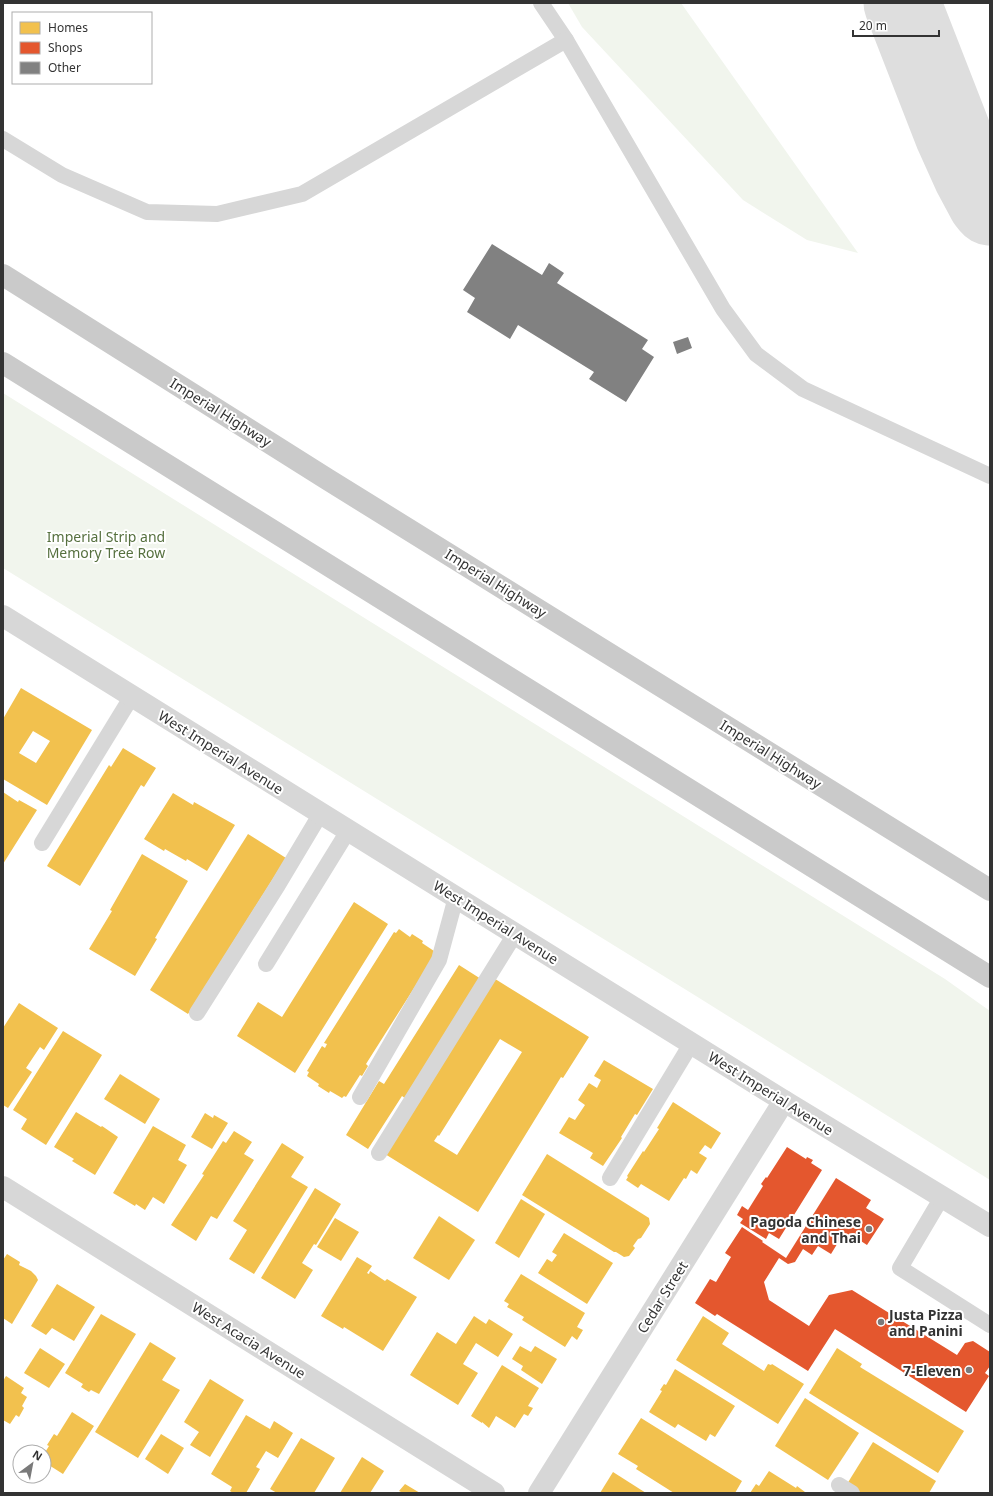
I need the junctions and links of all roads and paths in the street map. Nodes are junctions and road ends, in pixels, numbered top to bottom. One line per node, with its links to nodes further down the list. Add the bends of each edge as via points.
1 (541, 3): 2 (lane)
2 (566, 40): 3 (lane, via 302,194 218,214 146,212 62,175); 6 (lane, via 723,309 756,354 803,389)
3 (3, 139)
4 (3, 275): 12 (main road, Imperial Highway)
5 (3, 363): 16 (main road)
6 (990, 476)
7 (3, 616): 8 (street, West Imperial Avenue)
8 (132, 696): 9 (street, West Imperial Avenue); 11 (lane)
9 (321, 813): 10 (street, West Imperial Avenue); 17 (lane)
10 (348, 831): 13 (street, West Imperial Avenue); 15 (lane)
11 (42, 843)
12 (990, 890)
13 (456, 897): 14 (street, West Imperial Avenue); 19 (lane, via 439,960)
14 (515, 934): 18 (street, West Imperial Avenue); 21 (lane)
15 (266, 964)
16 (990, 977)
17 (197, 1013)
18 (691, 1044): 20 (street, West Imperial Avenue); 22 (lane)
19 (360, 1097)
20 (784, 1101): 24 (street, West Imperial Avenue); 28 (street, Cedar Street)
21 (379, 1153)
22 (610, 1178)
23 (3, 1187): 27 (street, West Acacia Avenue)
24 (942, 1197): 25 (street, West Imperial Avenue); 26 (lane, via 900,1268)
25 (990, 1226)
26 (990, 1325)
27 (494, 1493)
28 (539, 1493)

